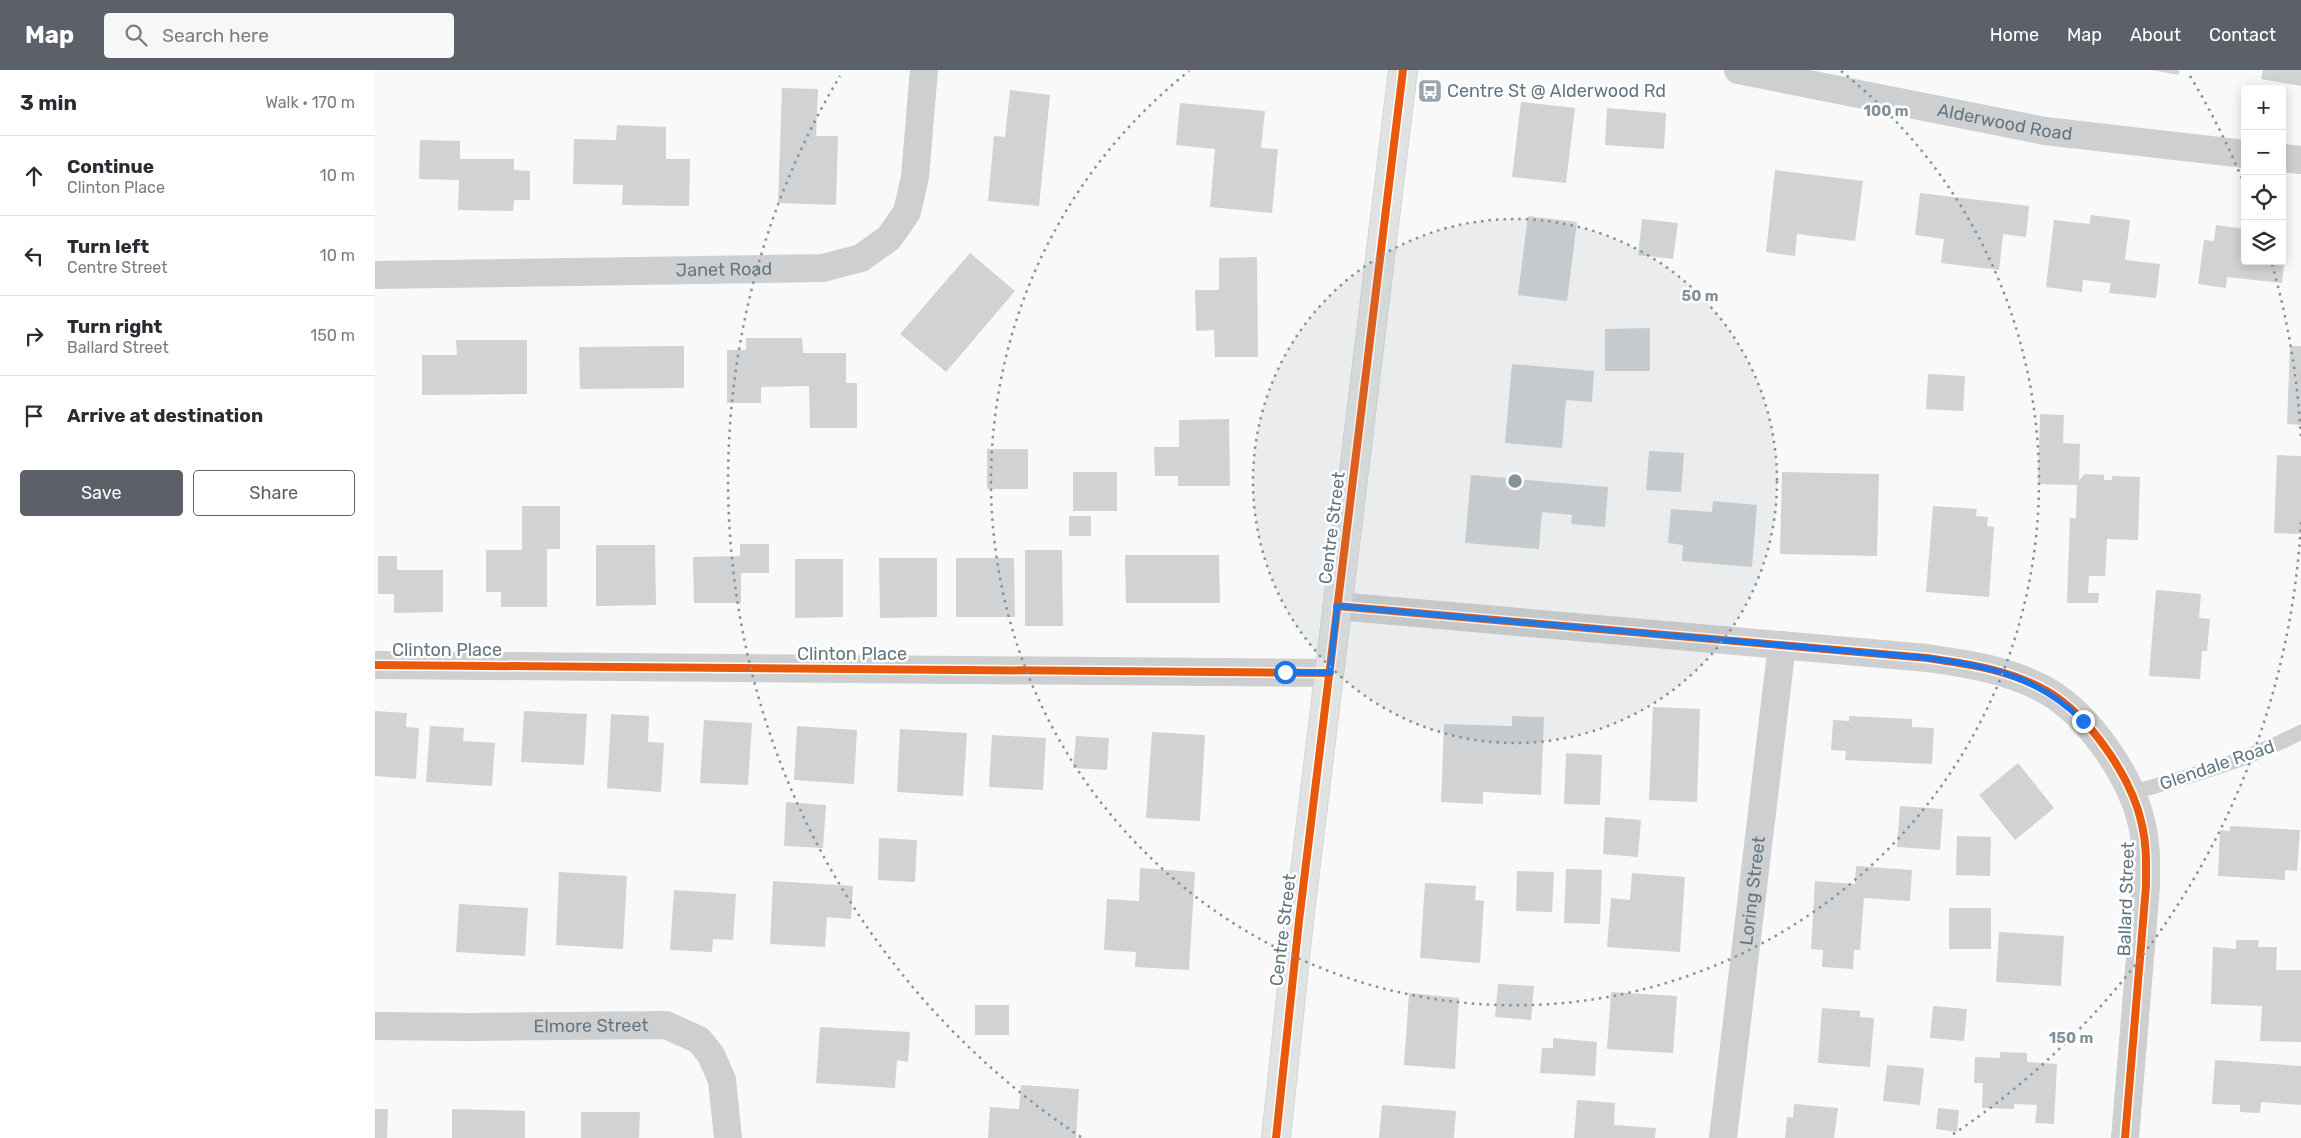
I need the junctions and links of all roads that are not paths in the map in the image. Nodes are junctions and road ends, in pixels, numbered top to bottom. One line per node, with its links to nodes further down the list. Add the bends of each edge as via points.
1 (925, 70): 7 (street, Janet Road, via 915,177 907,212 889,238 861,258 823,268)
2 (1403, 70): 8 (main road, Centre Street)
3 (1738, 70): 4 (street, Alderwood Road, via 2045,131)
4 (2241, 154)
5 (2286, 158): 6 (street)
6 (2301, 160)
7 (375, 275)
8 (1337, 606): 9 (street, Ballard Street); 11 (main road, Centre Street)
9 (1782, 645): 13 (street, Ballard Street, via 1927,658 2009,674 2048,692 2067,706 2108,751); 17 (street, Loring Street)
10 (375, 665): 11 (street, Clinton Place)
11 (1330, 673): 16 (main road, Centre Street)
12 (2301, 732): 13 (lane, Glendale Road, via 2217,768)
13 (2131, 793): 18 (street, Ballard Street, via 2143,826 2146,886)
14 (375, 1026): 15 (street, Elmore Street, via 666,1025 699,1040 711,1055 722,1080)
15 (727, 1138)
16 (1276, 1138)
17 (1723, 1138)
18 (2125, 1138)

